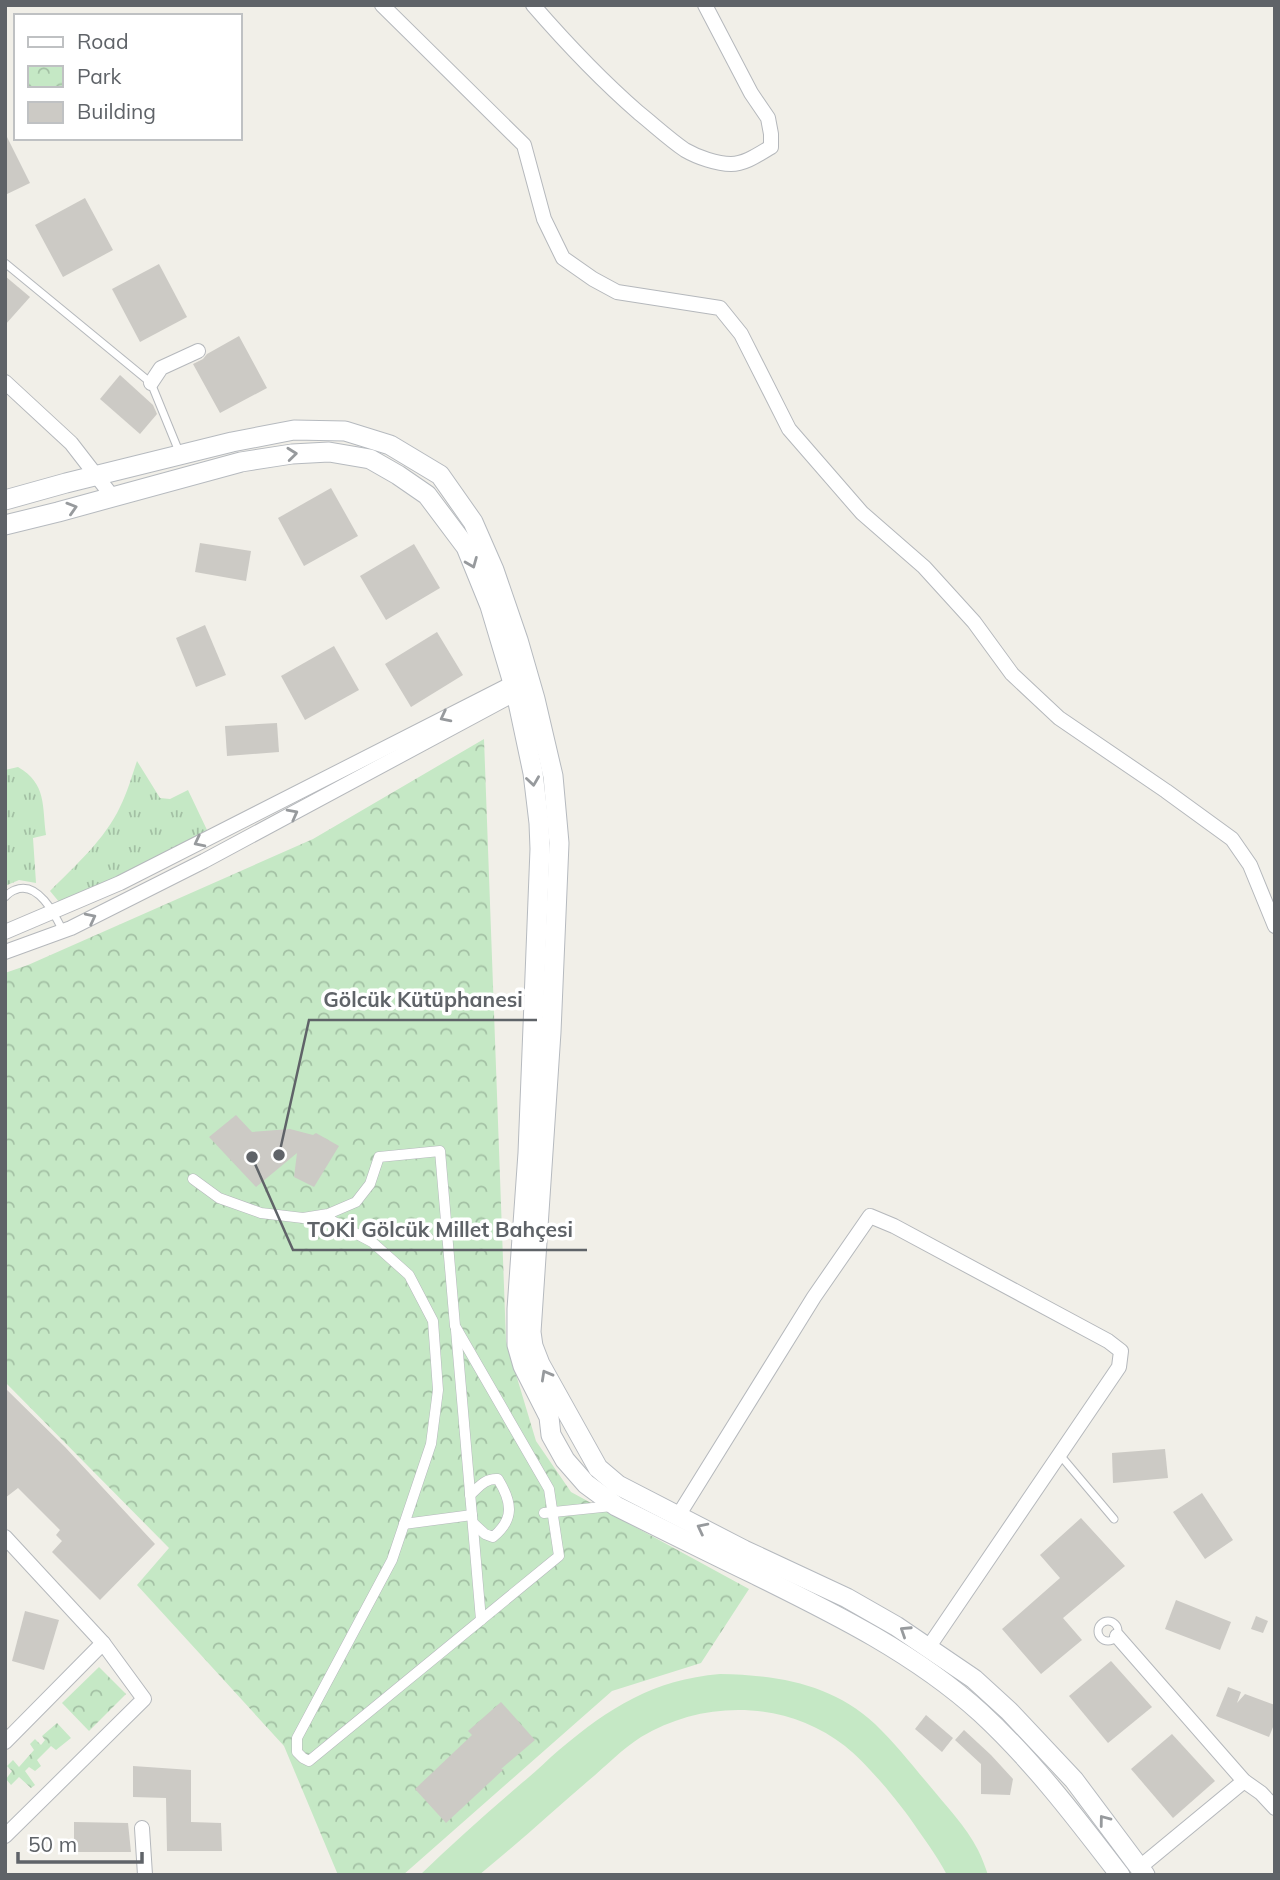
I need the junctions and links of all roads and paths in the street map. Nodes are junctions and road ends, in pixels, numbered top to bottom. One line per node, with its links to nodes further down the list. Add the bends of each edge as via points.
1 (382, 5): 16 (street, via 524,145 544,219 563,258 617,292 720,308 741,334 789,429 862,513 924,567 974,622 1012,674 1059,718 1232,839 1250,865)
2 (533, 5): 3 (street, via 658,129 687,151 733,164 771,148 771,134 768,118)
3 (705, 5)
4 (5, 263): 7 (lane)
5 (198, 351): 7 (street, via 161,368)
6 (5, 382): 9 (street, via 71,443)
7 (151, 383): 8 (lane)
8 (180, 455): 9 (main road); 13 (main road, via 294,430 345,430 390,445 440,475 473,522 494,570)
9 (96, 476): 10 (street); 11 (main road)
10 (112, 496): 12 (main road, one-way to 10); 13 (main road, one-way to 13, via 241,462 292,454 329,452 370,459 427,495 466,547)
11 (5, 500)
12 (5, 525)
13 (522, 684): 15 (street, one-way to 15, via 128,879); 17 (street, one-way to 13, via 397,758); 25 (main road, one-way to 25, via 540,849 517,1345 565,1460); 27 (main road, one-way to 13, via 618,1485 598,1468 533,1346 559,842 553,776)
14 (5, 897): 15 (lane, via 16,889 28,889)
15 (53, 911): 17 (lane); 18 (street)
16 (1275, 926)
17 (63, 931): 19 (street)
18 (5, 932)
19 (6, 951)
20 (193, 1179): 21 (street, via 219,1198 261,1213 303,1218)
21 (321, 1215): 22 (street, via 356,1202 370,1184 379,1157 440,1151); 30 (street, via 372,1242 409,1275 433,1321 438,1390 431,1444)
22 (455, 1325): 24 (street); 26 (street, via 550,1489)
23 (1060, 1455): 27 (street, via 1119,1367 1121,1351 999,1281 870,1216 814,1297); 29 (lane); 35 (street)
24 (470, 1495): 28 (street); 28 (street, via 483,1482 498,1479 510,1506 507,1521 493,1537)
25 (615, 1506): 26 (street); 43 (main road, via 842,1617 935,1676 980,1713 1037,1772)
26 (549, 1513): 32 (street, via 559,1556)
27 (678, 1516): 35 (main road, one-way to 27, via 847,1598)
28 (472, 1519): 30 (street); 32 (street)
29 (1114, 1519)
30 (404, 1524): 32 (street, via 392,1560 297,1738 297,1752 309,1761)
31 (5, 1537): 34 (street)
32 (481, 1620)
33 (1117, 1636): 37 (street)
34 (103, 1643): 36 (street); 40 (street, via 144,1699)
35 (928, 1648): 41 (main road, one-way to 35, via 1074,1780 1009,1712 974,1679)
36 (5, 1742)
37 (1244, 1782): 38 (street); 41 (street)
38 (1275, 1808)
39 (142, 1828): 42 (street)
40 (5, 1836)
41 (1143, 1871)
42 (145, 1875)
43 (1120, 1875)

